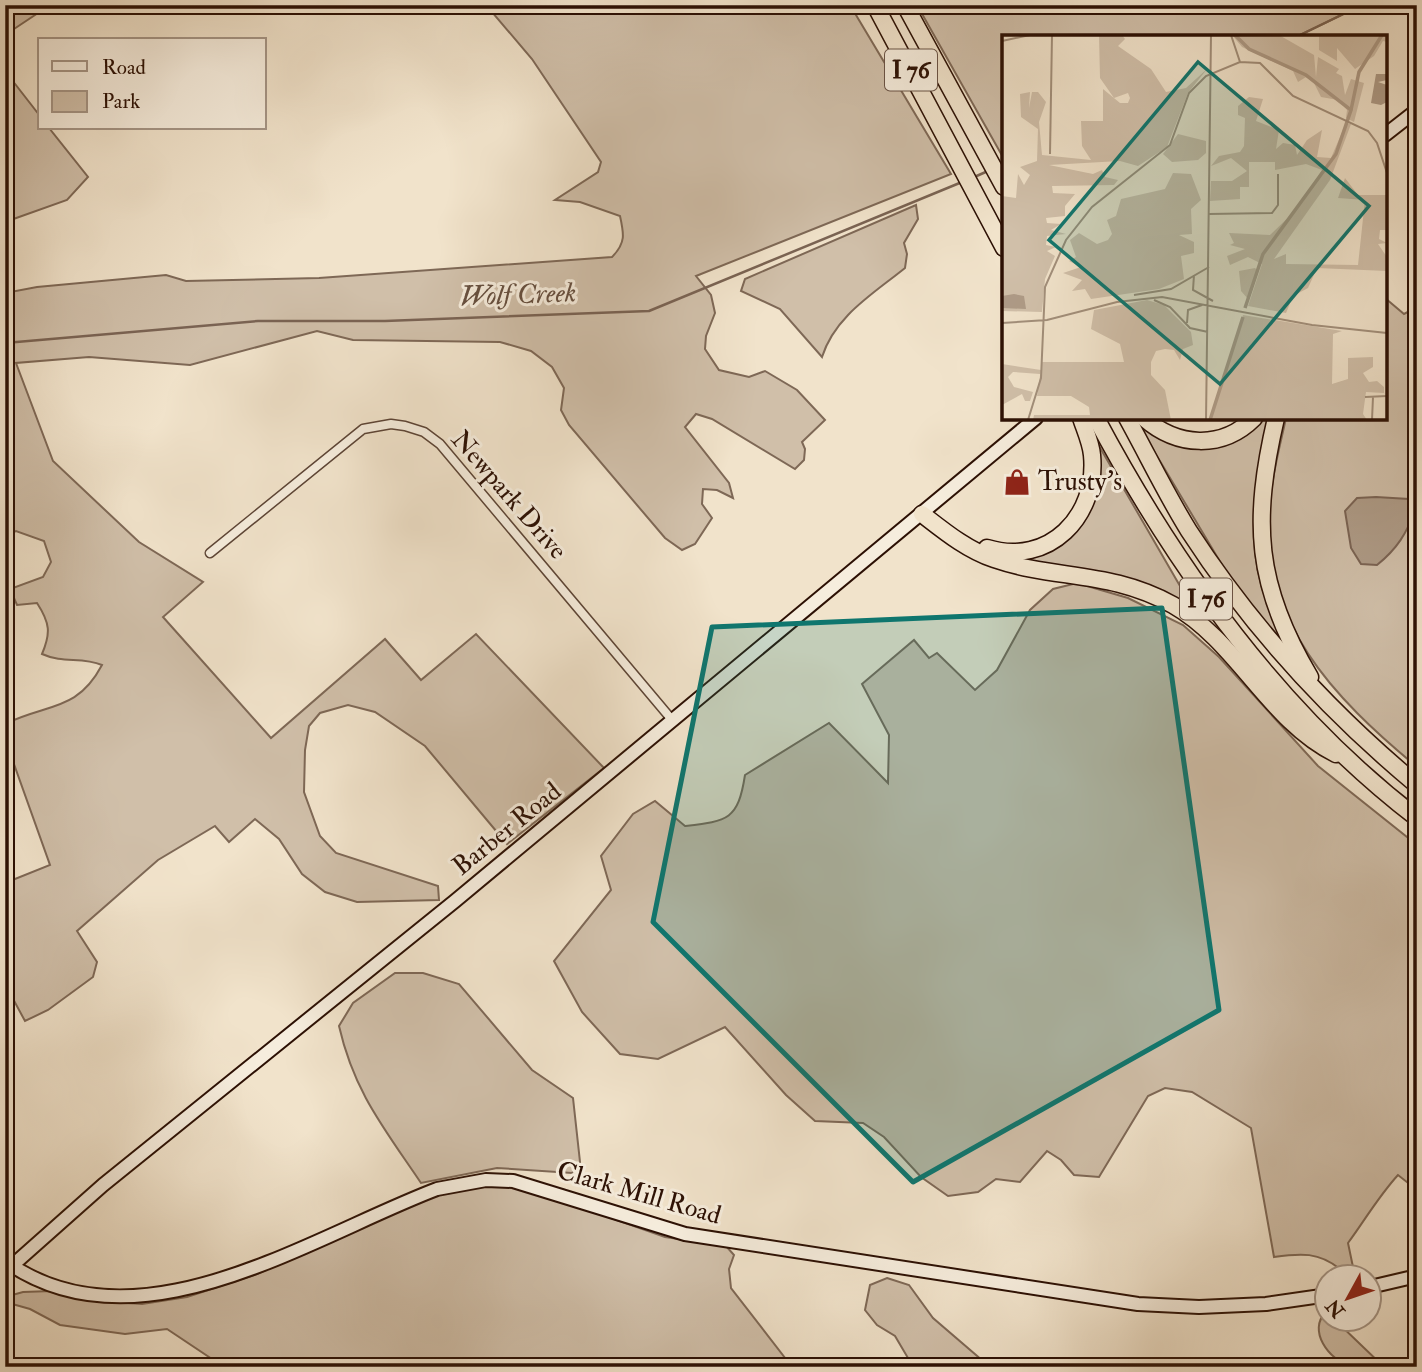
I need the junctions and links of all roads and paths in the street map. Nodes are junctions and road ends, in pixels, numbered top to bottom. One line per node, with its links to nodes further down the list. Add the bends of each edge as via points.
1 (875, 5): 6 (highway, I 76)
2 (905, 5): 5 (highway, I 76)
3 (1417, 110): 4 (street)
4 (1387, 133)
5 (1002, 183)
6 (1002, 244)
7 (1034, 420): 14 (street, Barber Road)
8 (1082, 420): 14 (highway, via 1092,454 1089,494 1075,523 1054,541 1031,550 997,551)
9 (1097, 420): 18 (highway, I 76, via 1176,557 1210,605 1287,697)
10 (1128, 420): 16 (highway, I 76, via 1220,577 1293,670)
11 (1147, 420): 12 (highway, via 1168,435 1202,441 1234,434)
12 (1252, 420)
13 (1276, 420): 16 (highway, via 1262,494 1265,566 1286,632)
14 (926, 511): 17 (street, Barber Road); 18 (highway, via 972,549 992,558 1108,580 1174,606 1203,626 1310,741)
15 (210, 553): 17 (street, Newpark Drive, via 357,432 391,424 415,428 440,444)
16 (1336, 714): 19 (highway, I 76)
17 (673, 721): 21 (street, Barber Road)
18 (1346, 758): 20 (highway, I 76)
19 (1417, 785)
20 (1417, 818)
21 (8, 1266): 24 (street, Clark Mill Road, via 30,1278 84,1293 114,1298 161,1295 203,1285 437,1189 499,1179 696,1236 1100,1299 1199,1307)
22 (1417, 1276): 23 (street)
23 (1384, 1284)
24 (1314, 1297)

